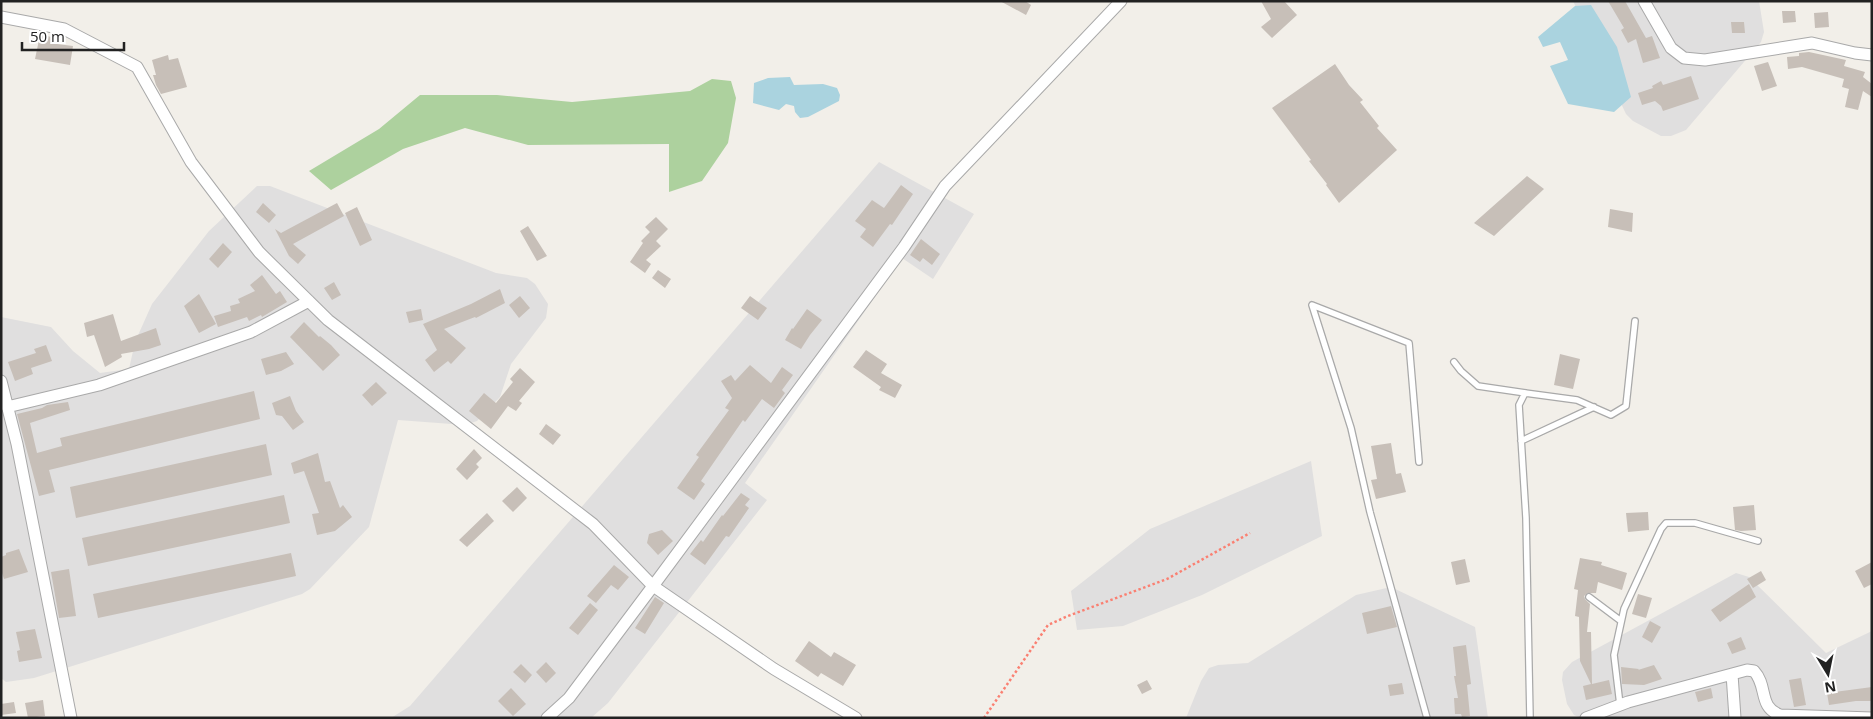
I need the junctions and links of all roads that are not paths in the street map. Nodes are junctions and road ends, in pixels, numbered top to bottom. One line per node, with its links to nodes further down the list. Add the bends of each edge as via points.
1 (1121, 1): 15 (street, via 945,186 904,247)
2 (1644, 1): 4 (street, via 1671,48 1684,58 1705,60 1812,43)
3 (1, 17): 5 (street, via 64,29 137,67 191,162 259,252)
4 (1872, 55)
5 (309, 301): 10 (street, via 251,332 99,386); 15 (street, via 328,320 593,524)
6 (1635, 321): 11 (lane, via 1626,406 1611,415)
7 (1454, 362): 9 (lane, via 1478,386)
8 (1, 382): 10 (street)
9 (1531, 394): 11 (lane, via 1577,400); 12 (lane, via 1525,393 1519,405)
10 (7, 407): 20 (street)
11 (1594, 407): 12 (lane)
12 (1522, 441): 24 (lane)
13 (1419, 462): 23 (lane, via 1409,343 1312,305 1351,428 1370,512)
14 (1758, 541): 17 (lane, via 1695,523 1666,523)
15 (653, 586): 21 (street, via 568,698); 22 (street, via 774,669)
16 (1589, 597): 17 (lane)
17 (1621, 620): 19 (lane, via 1614,654)
18 (1732, 674): 19 (street); 26 (street); 27 (street, via 1754,671 1759,676 1766,705 1780,715)
19 (1620, 705): 25 (street)
20 (71, 718)
21 (547, 718)
22 (856, 718)
23 (1427, 718)
24 (1530, 718)
25 (1586, 718)
26 (1735, 718)
27 (1872, 718)

